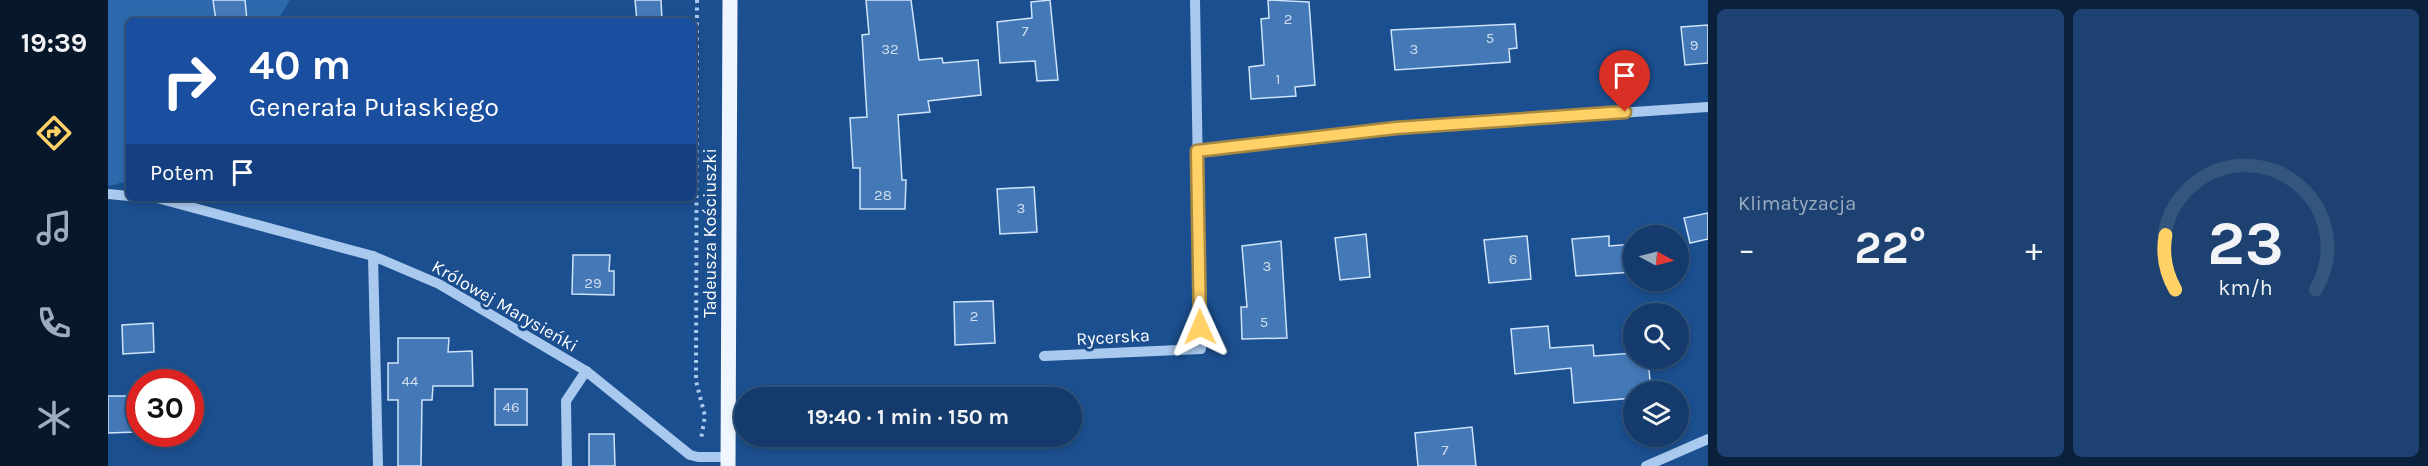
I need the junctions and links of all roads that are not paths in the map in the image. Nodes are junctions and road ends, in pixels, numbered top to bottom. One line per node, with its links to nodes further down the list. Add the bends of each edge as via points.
1 (730, 0): 12 (main road, Tadeusza Kościuszki)
2 (1195, 0): 4 (street)
3 (1708, 107): 4 (street, via 1396,128)
4 (1197, 151): 9 (street, Rycerska, via 1201,349)
5 (108, 194): 6 (street)
6 (126, 196)
7 (168, 201): 8 (street, Królowej Marysieńki)
8 (373, 256): 10 (street, Królowej Marysieńki, via 438,284); 13 (street)
9 (1044, 356)
10 (586, 371): 12 (street, Królowej Marysieńki, via 690,455); 14 (street, Królowej Marysieńki, via 566,401)
11 (1708, 439): 15 (street)
12 (728, 461)
13 (378, 466)
14 (567, 466)
15 (1646, 466)

